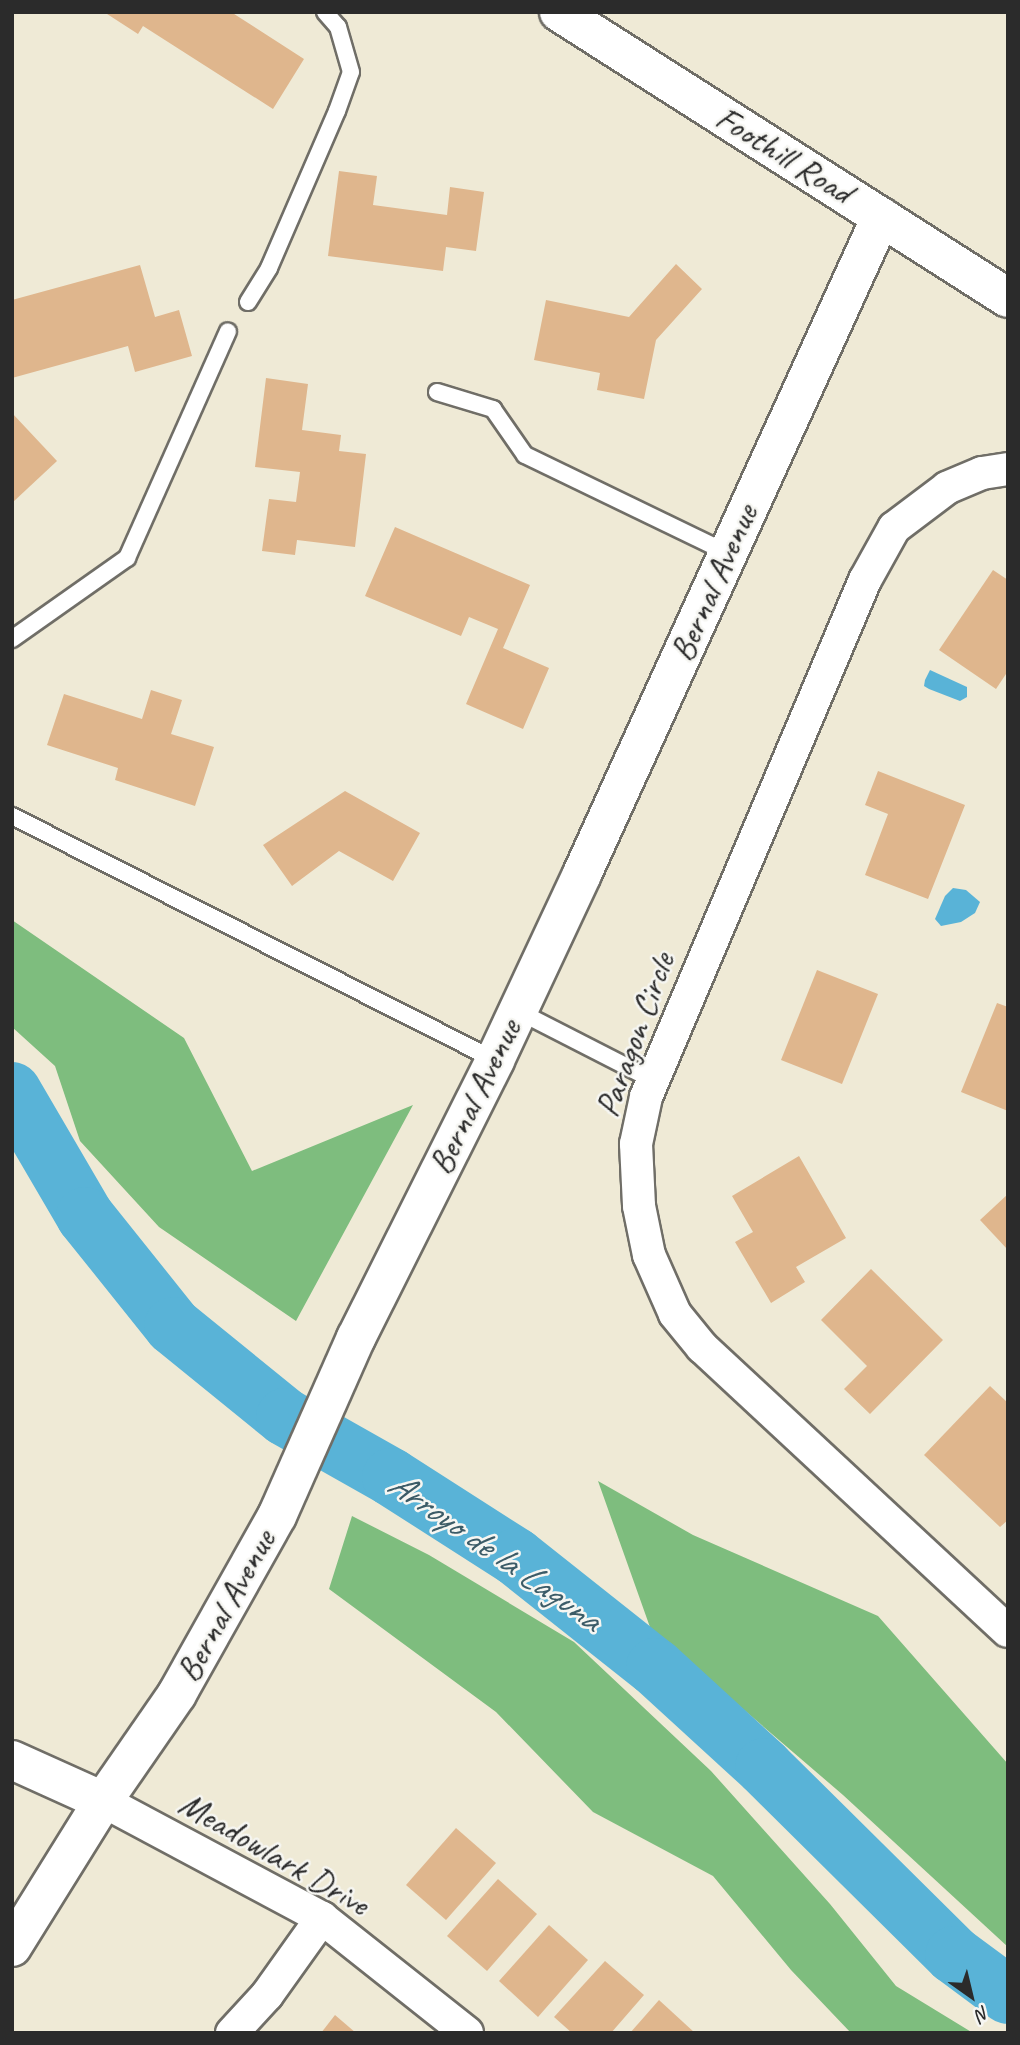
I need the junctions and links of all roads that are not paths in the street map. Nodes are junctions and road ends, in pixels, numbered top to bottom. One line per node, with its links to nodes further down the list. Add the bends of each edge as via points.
1 (326, 12): 5 (lane, via 338,27 351,72 269,268)
2 (559, 12): 3 (main road, Foothill Road)
3 (881, 217): 4 (main road, Foothill Road); 9 (main road, Bernal Avenue)
4 (1008, 298)
5 (248, 302)
6 (229, 331): 10 (lane, via 127,558)
7 (437, 392): 9 (lane, via 493,409 525,455)
8 (1008, 469): 14 (street, Paragon Circle, via 982,473 947,488 894,528 865,580)
9 (727, 553): 12 (main road, Bernal Avenue)
10 (12, 639)
11 (12, 816): 13 (lane)
12 (518, 1010): 13 (main road, Bernal Avenue); 14 (lane)
13 (495, 1060): 17 (main road, Bernal Avenue, via 356,1338 277,1516 177,1693)
14 (653, 1080): 15 (street, Paragon Circle, via 636,1144 639,1206 649,1255 675,1314 702,1347)
15 (1008, 1631)
16 (12, 1760): 17 (main road)
17 (103, 1801): 18 (street, Meadowlark Drive); 19 (main road, Bernal Avenue)
18 (323, 1918): 20 (street, via 267,1995); 21 (street, Meadowlark Drive)
19 (12, 1947)
20 (232, 2033)
21 (467, 2033)

